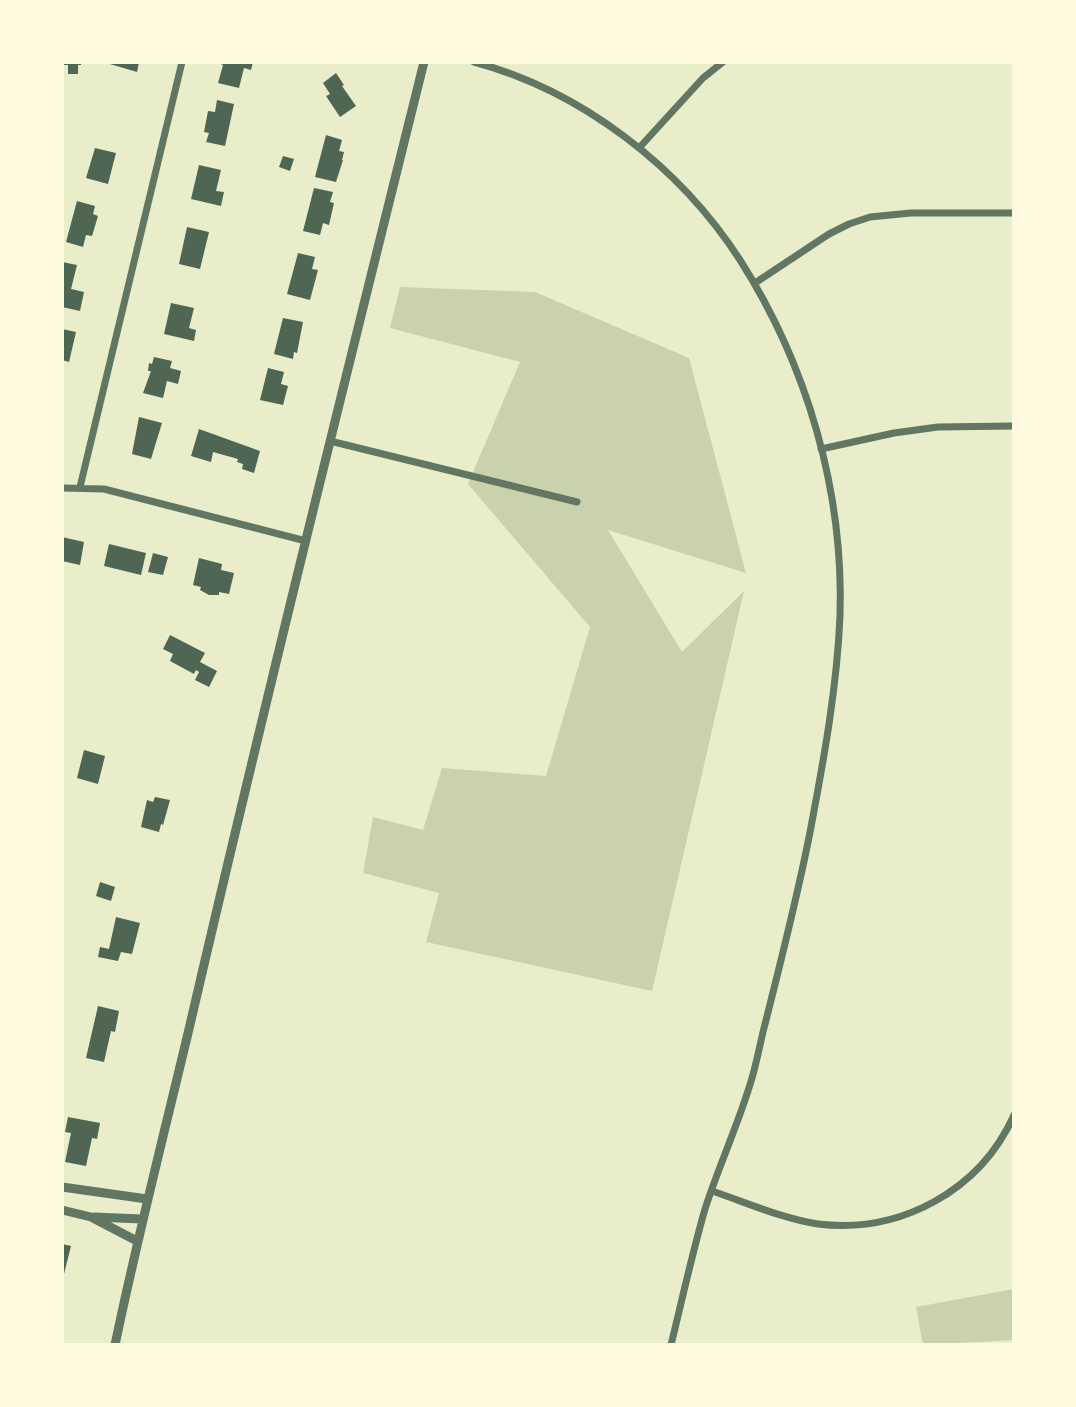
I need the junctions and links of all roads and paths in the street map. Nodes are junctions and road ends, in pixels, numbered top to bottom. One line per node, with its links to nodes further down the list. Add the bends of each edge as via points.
1 (182, 62): 11 (street)
2 (424, 62): 9 (street)
3 (474, 62): 5 (street, via 564,98)
4 (723, 62): 5 (street)
5 (639, 148): 7 (street, via 711,220)
6 (1014, 213): 7 (street, via 870,217 829,234)
7 (755, 283): 10 (street, via 798,375)
8 (1014, 426): 10 (street, via 938,427)
9 (330, 441): 13 (street); 14 (street)
10 (821, 449): 17 (street, via 839,569 831,706 785,949 750,1086)
11 (80, 487): 12 (street); 14 (street)
12 (62, 488)
13 (577, 502)
14 (306, 541): 18 (street)
15 (1014, 1115): 17 (street, via 995,1149 959,1187 889,1220 841,1226 816,1223)
16 (62, 1187): 18 (street)
17 (712, 1191): 24 (street)
18 (147, 1199): 21 (street)
19 (62, 1210): 20 (street)
20 (91, 1217): 21 (street); 22 (street)
21 (142, 1219): 22 (street)
22 (137, 1241): 23 (street)
23 (115, 1345)
24 (671, 1345)

